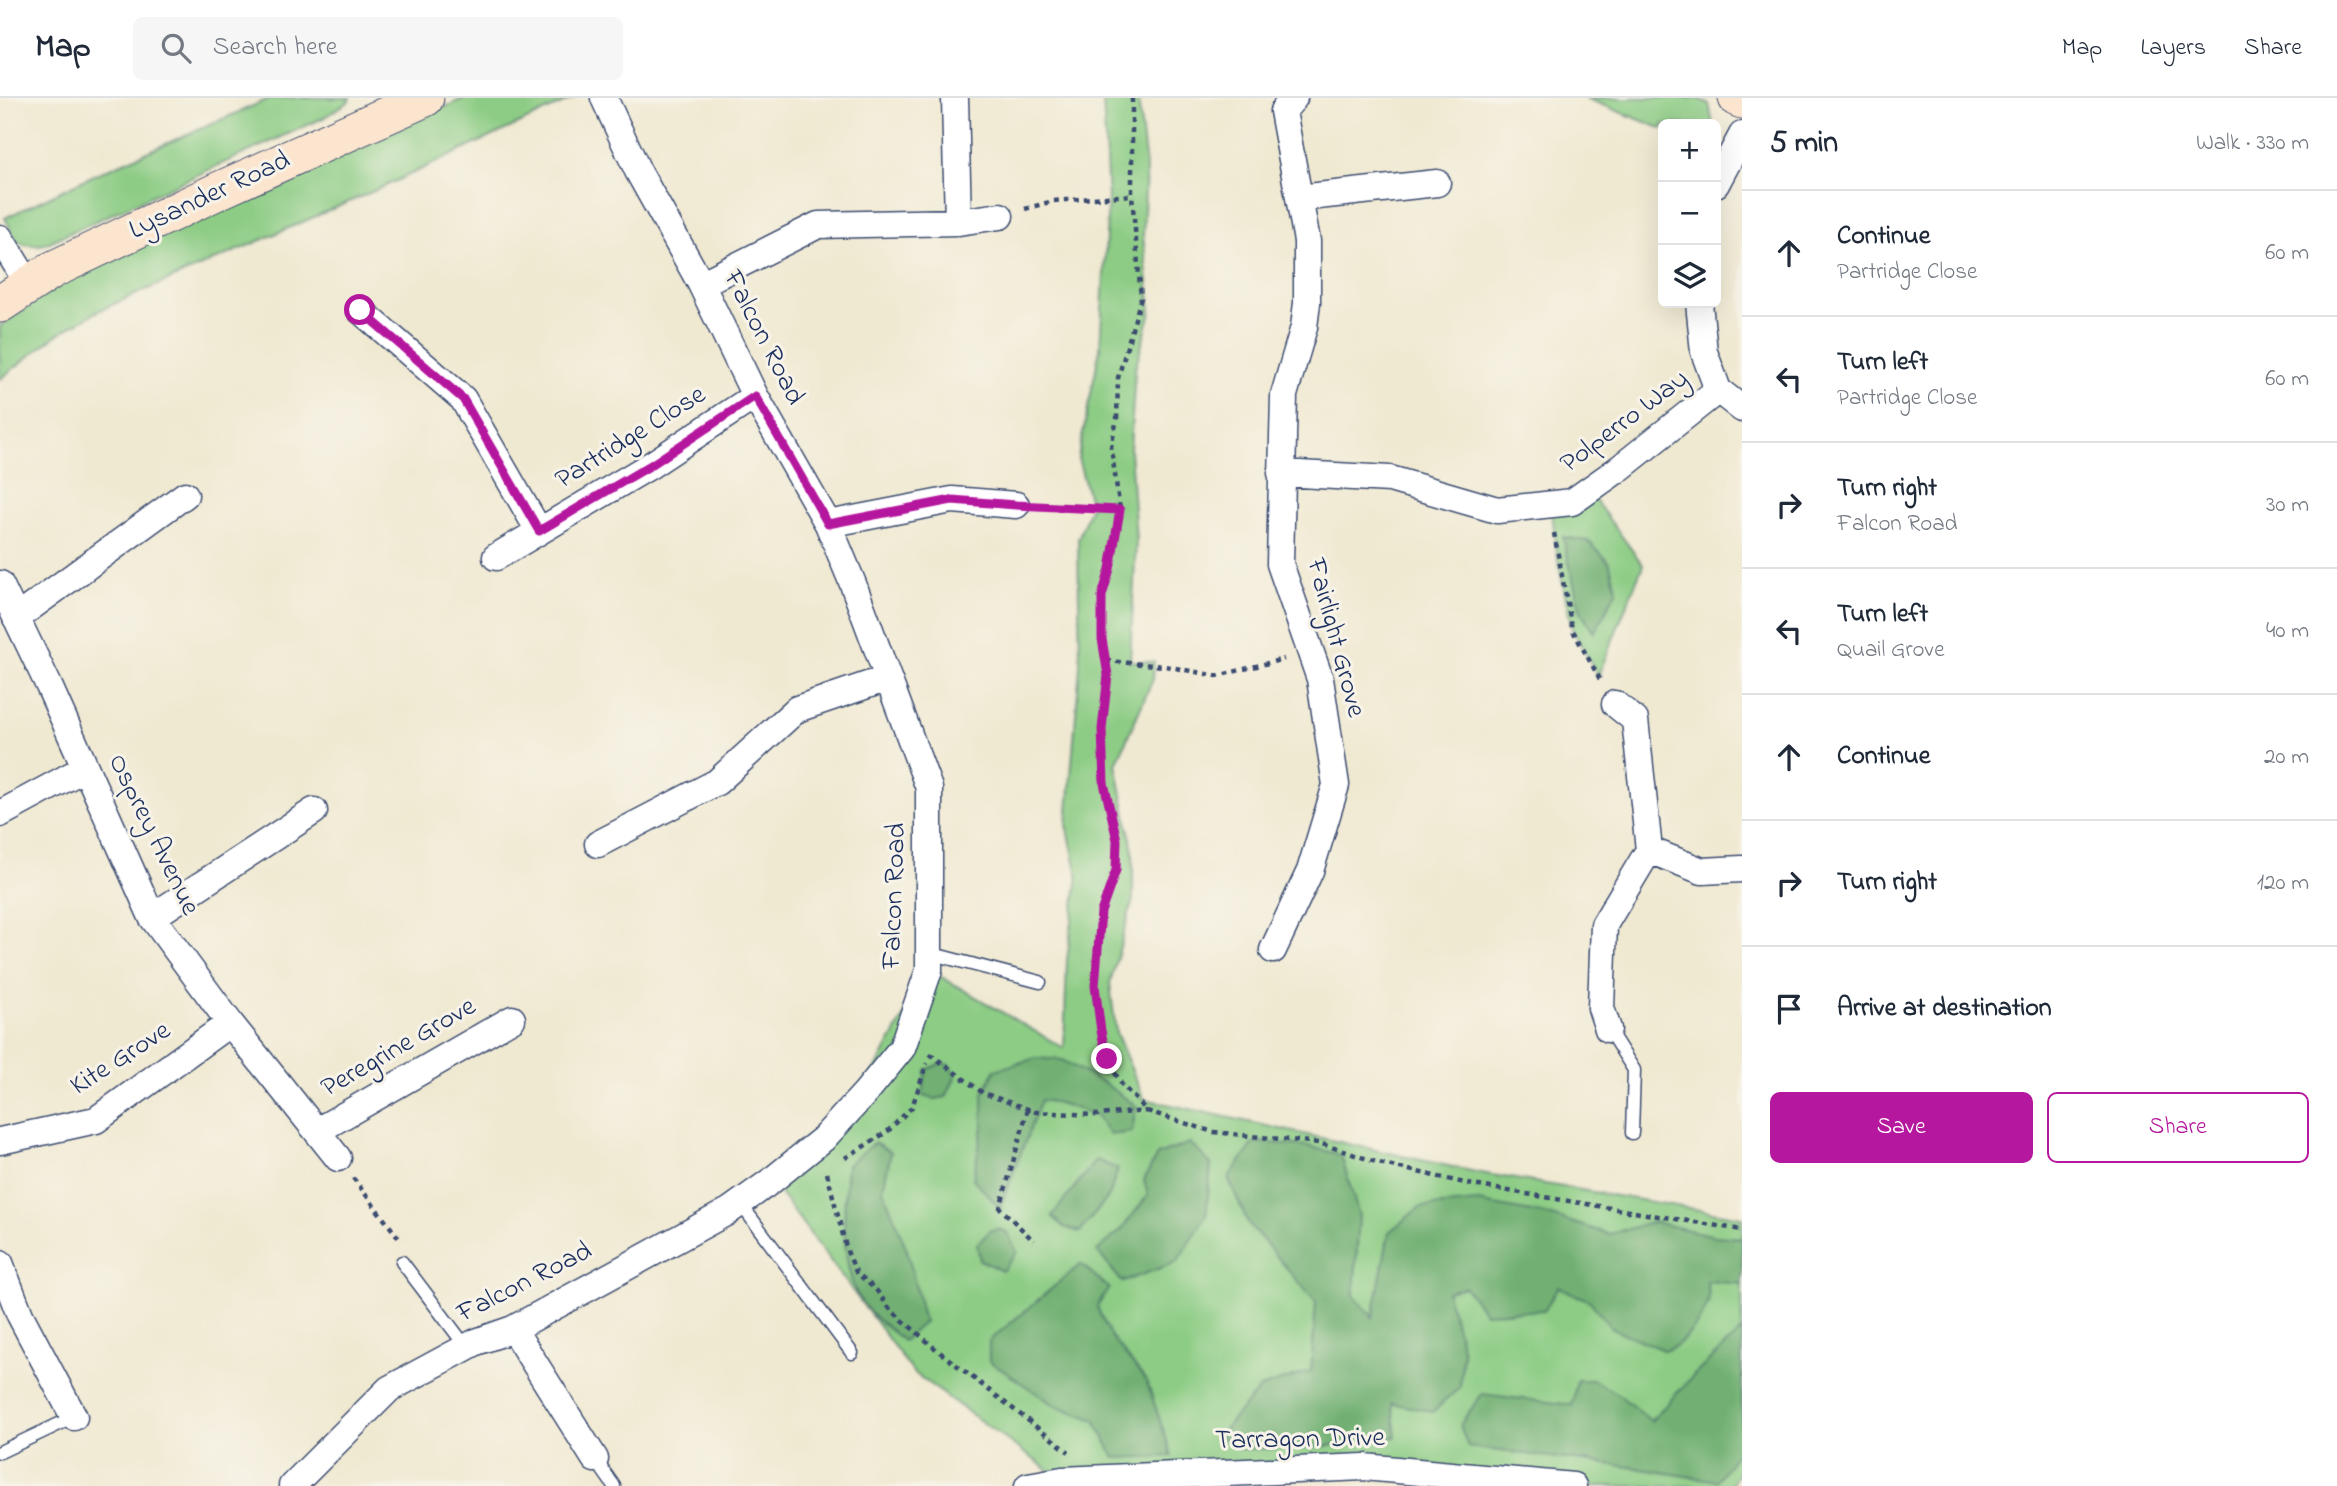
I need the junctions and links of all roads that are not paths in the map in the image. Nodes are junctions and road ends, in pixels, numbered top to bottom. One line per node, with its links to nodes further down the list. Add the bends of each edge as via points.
1 (604, 98): 14 (street, Falcon Road, via 638,171)
2 (955, 98): 12 (street)
3 (1294, 98): 10 (street, Fairlight Grove, via 1283,111)
4 (1737, 98): 5 (street)
5 (1742, 100)
6 (402, 103): 15 (street, Lysander Road, via 52,270)
7 (1742, 135): 8 (street)
8 (1717, 182)
9 (1437, 183): 10 (street)
10 (1299, 198): 21 (street, Fairlight Grove, via 1307,241 1307,303 1284,395)
11 (1000, 216): 12 (street)
12 (958, 222): 14 (street, via 818,225)
13 (0, 237): 15 (street)
14 (701, 284): 19 (street, Falcon Road)
15 (14, 294)
16 (1700, 308): 18 (street, via 1704,352)
17 (360, 310): 25 (street, Partridge Close, via 463,399)
18 (1718, 390): 20 (street); 21 (street, Polperro Way, via 1572,502 1497,510 1390,479)
19 (755, 396): 24 (street, Falcon Road); 25 (street, Partridge Close)
20 (1742, 409)
21 (1282, 464): 38 (street, Fairlight Grove, via 1280,564 1320,680 1336,785 1310,871)
22 (184, 495): 28 (street)
23 (1016, 505): 24 (street, via 952,500)
24 (828, 524): 29 (street, Falcon Road)
25 (539, 531): 26 (street, Partridge Close)
26 (496, 557)
27 (0, 583): 28 (street, Osprey Avenue)
28 (16, 618): 31 (street, Osprey Avenue)
29 (888, 678): 34 (street, via 797,709 718,782); 39 (street, Falcon Road, via 929,788)
30 (1615, 704): 35 (street, via 1635,720)
31 (86, 768): 33 (street); 37 (street, Osprey Avenue)
32 (314, 811): 37 (street)
33 (0, 814)
34 (598, 845)
35 (1649, 850): 36 (street, via 1702,870); 43 (street, via 1604,925 1601,1008)
36 (1742, 869)
37 (152, 917): 42 (street, Osprey Avenue)
38 (1273, 950)
39 (929, 953): 40 (lane); 48 (street, Falcon Road, via 929,970 902,1048 823,1139)
40 (1040, 982)
41 (512, 1019): 44 (street, Peregrine Grove)
42 (230, 1023): 44 (street, Osprey Avenue); 46 (street, Kite Grove, via 96,1120)
43 (1608, 1029): 45 (lane, via 1634,1070)
44 (317, 1130): 47 (street, Osprey Avenue)
45 (1632, 1133)
46 (0, 1141)
47 (338, 1158)
48 (740, 1203): 51 (street, Falcon Road); 53 (lane)
49 (402, 1262): 52 (lane)
50 (0, 1263): 54 (street, via 20,1315)
51 (513, 1329): 52 (street, Falcon Road); 56 (street)
52 (467, 1348): 58 (street, Falcon Road, via 389,1389)
53 (852, 1353)
54 (74, 1417): 55 (lane)
55 (0, 1452)
56 (595, 1459): 59 (lane)
57 (1155, 1481): 60 (street, Tarragon Drive, via 1086,1479); 61 (street, Tarragon Drive, via 1364,1467)
58 (297, 1484)
59 (614, 1486)
60 (1028, 1486)
61 (1573, 1486)

